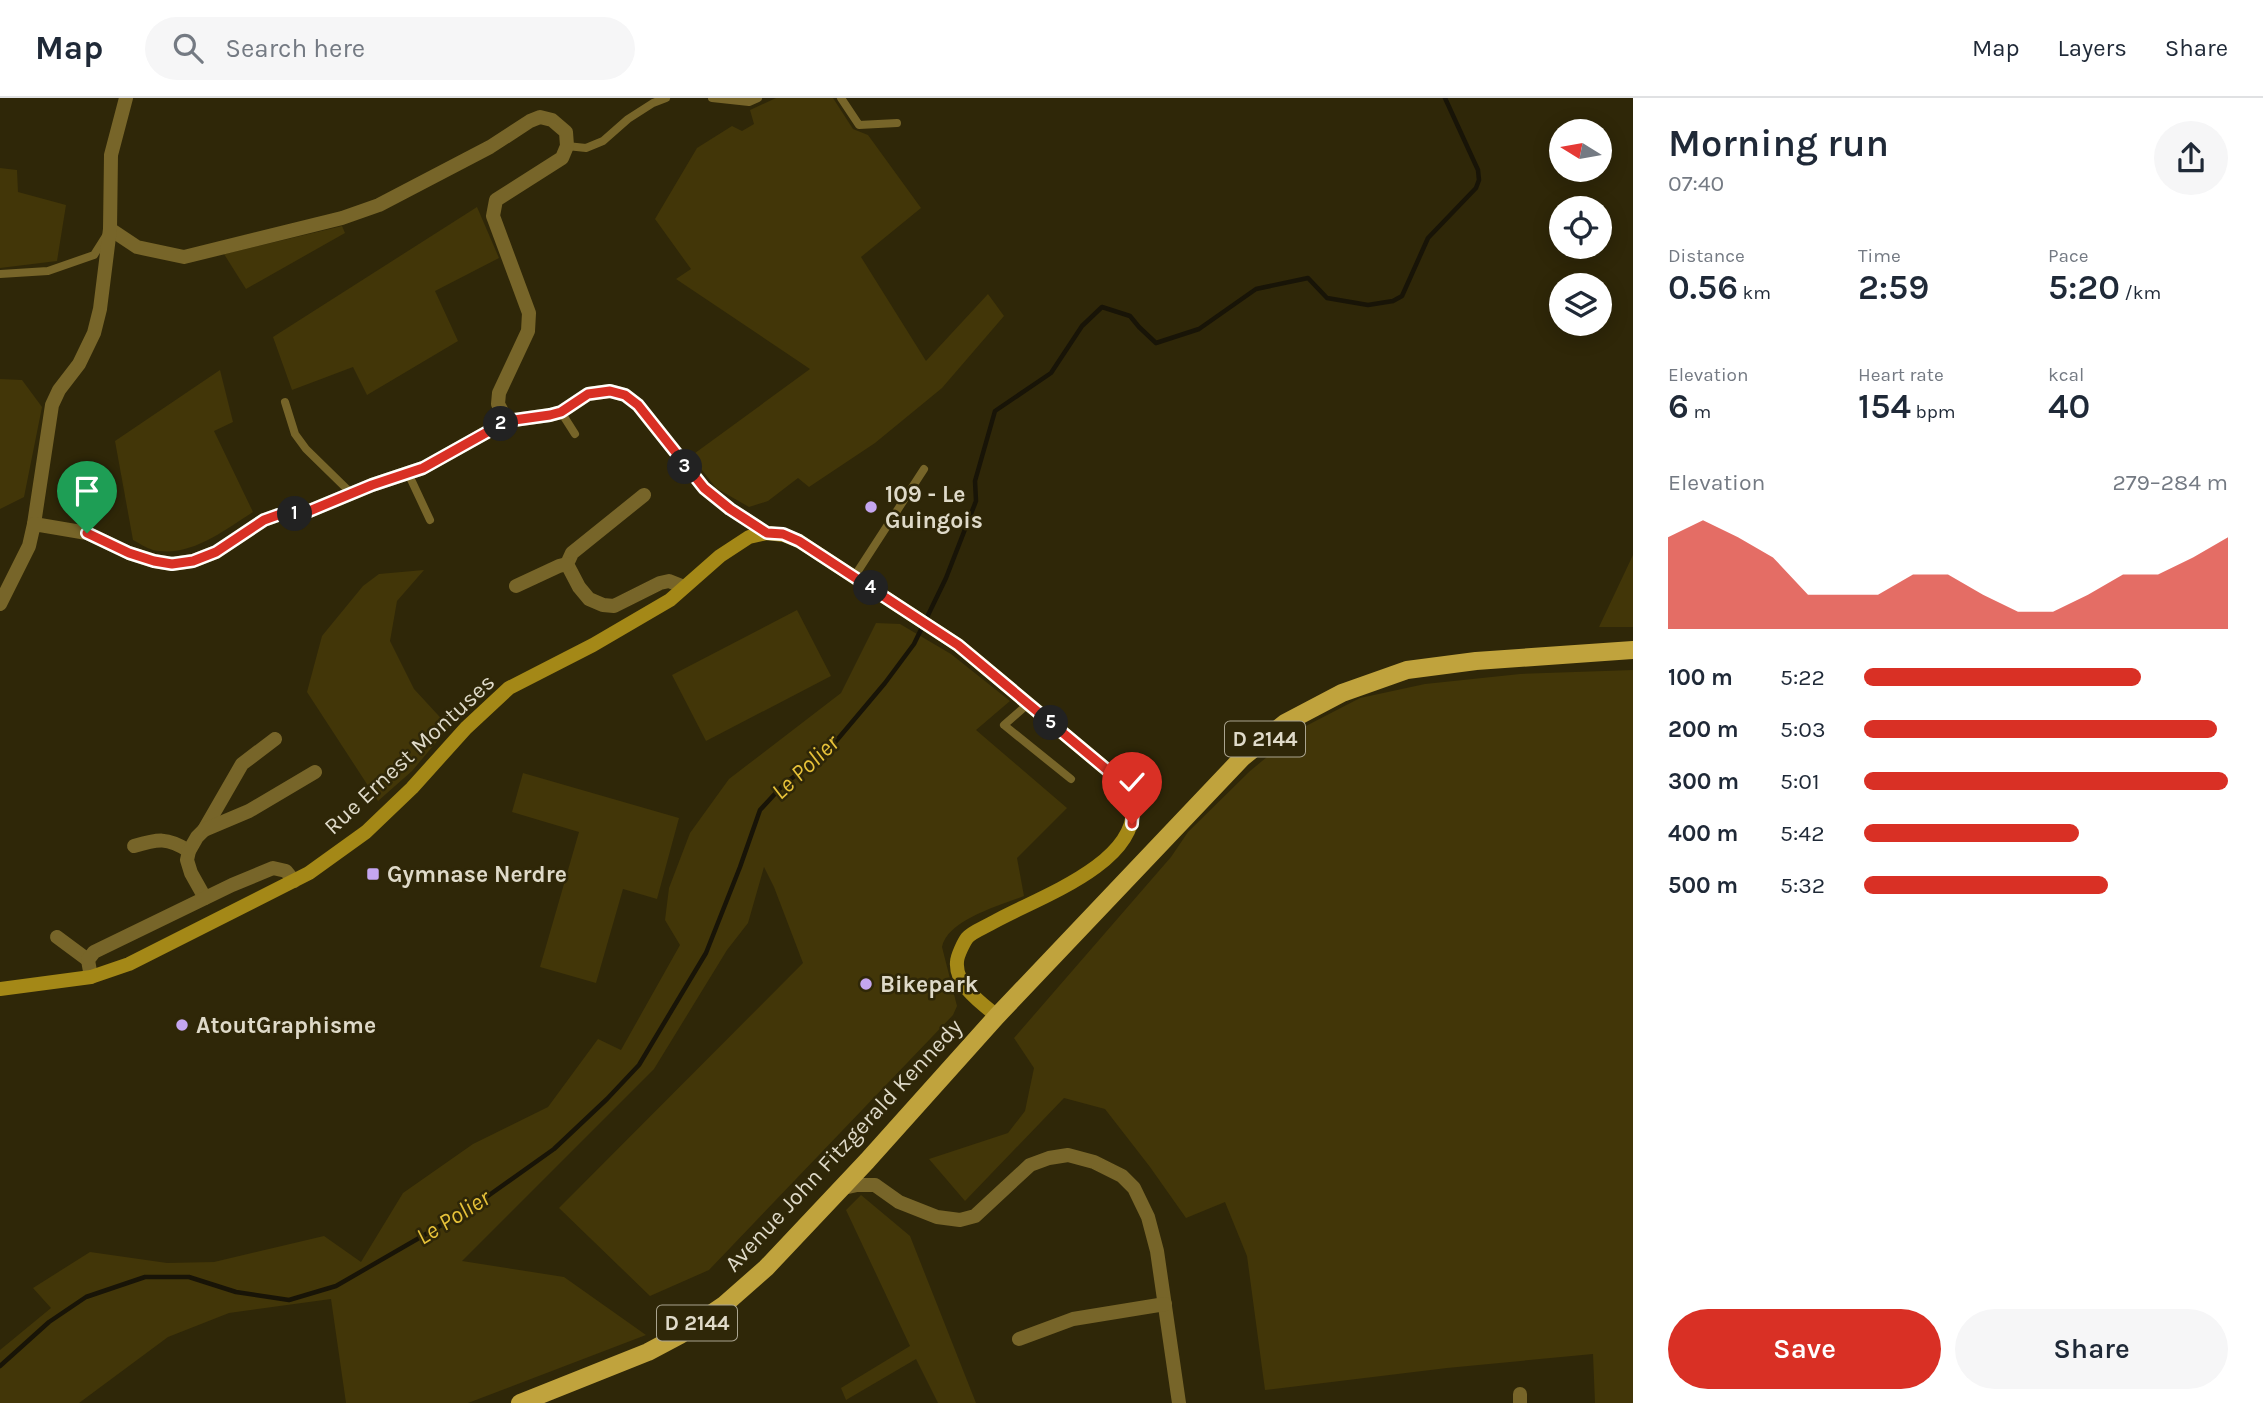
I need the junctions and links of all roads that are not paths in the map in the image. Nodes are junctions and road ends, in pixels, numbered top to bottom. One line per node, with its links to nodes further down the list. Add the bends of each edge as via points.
1 (126, 98): 8 (street, via 111,155)
2 (666, 98): 7 (lane, via 628,119 603,141 586,149)
3 (712, 98): 4 (lane, via 749,102)
4 (758, 98)
5 (841, 98): 6 (lane, via 859,125)
6 (897, 123)
7 (567, 146): 8 (street, via 566,132 540,117 379,205 184,257 137,247); 12 (street, via 562,158 496,200 494,208 529,313 528,331 499,393 498,404)
8 (110, 229): 9 (lane, via 94,256 48,271); 19 (street, via 94,333 52,405)
9 (0, 274)
10 (285, 402): 16 (lane, via 295,434)
11 (561, 412): 12 (street); 13 (lane); 20 (street, via 588,394 610,391 625,395 704,488)
12 (507, 421): 15 (street)
13 (575, 433)
14 (924, 469): 22 (lane)
15 (408, 473): 16 (street); 18 (lane)
16 (351, 493): 19 (street, via 307,512 264,520 216,552 172,564 129,553 87,533)
17 (644, 495): 21 (street, via 572,554)
18 (430, 520)
19 (34, 524): 25 (street, via 29,546)
20 (767, 533): 22 (street, via 799,541); 24 (street, Rue Ernest Montuses, via 750,537 720,556)
21 (567, 565): 23 (street); 24 (street, via 589,599 603,605 614,606 669,581)
22 (854, 577): 27 (street, via 937,630)
23 (516, 586)
24 (684, 587): 34 (street, Rue Ernest Montuses, via 593,645 509,688 366,832)
25 (0, 604)
26 (1633, 650): 40 (main road, Avenue John Fitzgerald Kennedy / D 2144, via 1407,670 1342,693 1285,723 1242,758)
27 (1028, 704): 30 (lane, via 1004,725); 40 (street, via 1124,784 1133,806 1132,824 1123,841 1096,867 968,937 957,962 961,978 970,993)
28 (275, 739): 31 (street, via 242,764)
29 (315, 772): 31 (street, via 249,811)
30 (1071, 779)
31 (204, 830): 33 (street)
32 (134, 846): 33 (street, via 157,839 175,842)
33 (189, 851): 35 (street, via 191,873)
34 (294, 881): 35 (street, via 286,871 273,868); 38 (street, Rue Ernest Montuses, via 129,964)
35 (205, 898): 37 (street, via 94,952)
36 (57, 937): 37 (street)
37 (88, 960): 38 (street)
38 (91, 977): 39 (street, Rue Ernest Montuses)
39 (0, 989)
40 (997, 1016): 41 (main road, Avenue John Fitzgerald Kennedy / D 2144)
41 (838, 1190): 42 (street, via 875,1185 899,1202 937,1217 960,1220 975,1216 1030,1166 1049,1157 1068,1155 1094,1162 1122,1176 1134,1188 1151,1228); 44 (main road, Avenue John Fitzgerald Kennedy / D 2144, via 724,1305 631,1360)
42 (1165, 1304): 43 (street, via 1073,1319); 45 (street)
43 (1019, 1339)
44 (520, 1403)
45 (1179, 1403)

